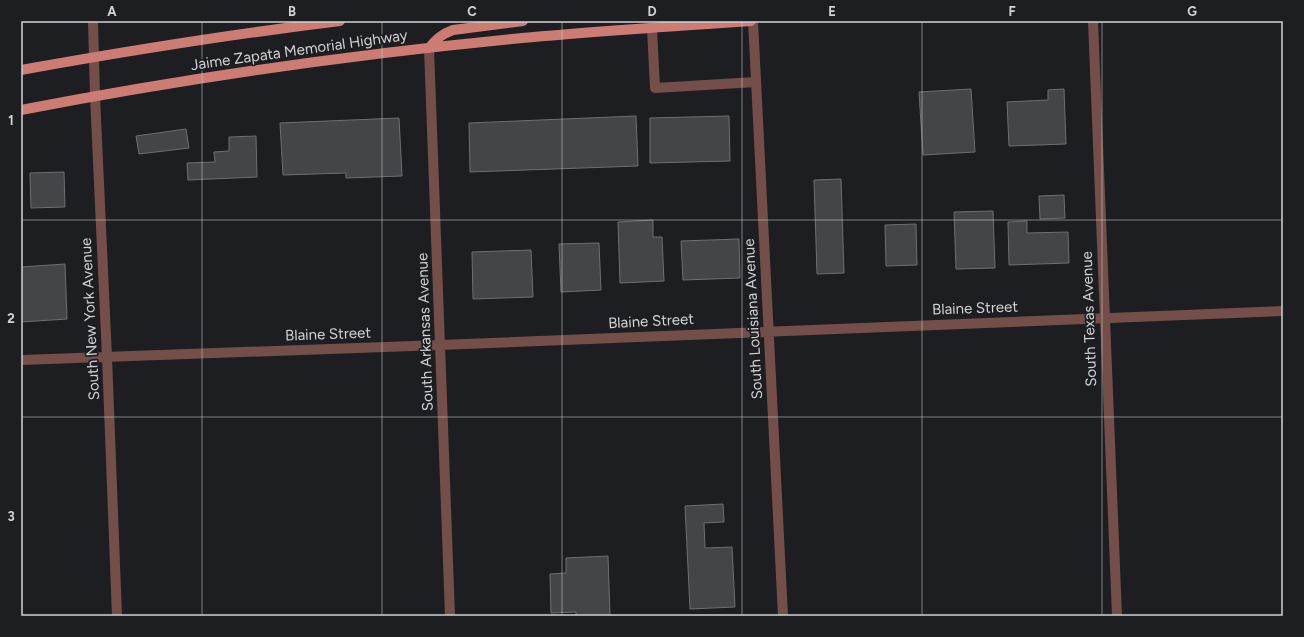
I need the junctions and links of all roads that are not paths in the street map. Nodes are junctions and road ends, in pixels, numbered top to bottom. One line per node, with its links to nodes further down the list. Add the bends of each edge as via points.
1 (93, 21): 8 (street, South New York Avenue)
2 (340, 21): 8 (main road, Jaime Zapata Memorial Highway, via 252,31)
3 (523, 21): 7 (main road, via 453,30 436,38)
4 (752, 21): 6 (main road, Jaime Zapata Memorial Highway); 10 (street, South Louisiana Avenue)
5 (1093, 21): 14 (street, South Texas Avenue)
6 (652, 28): 7 (main road, Jaime Zapata Memorial Highway); 10 (street, via 655,88)
7 (429, 48): 11 (main road, Jaime Zapata Memorial Highway, via 308,63); 16 (street, South Arkansas Avenue)
8 (94, 56): 9 (main road, Jaime Zapata Memorial Highway); 11 (street, South New York Avenue)
9 (21, 70)
10 (756, 82): 15 (street, South Louisiana Avenue)
11 (95, 96): 12 (main road, Jaime Zapata Memorial Highway); 17 (street, South New York Avenue)
12 (21, 110)
13 (1283, 311): 14 (street, Blaine Street)
14 (1104, 318): 15 (street, Blaine Street); 22 (street, South Texas Avenue)
15 (768, 331): 16 (street, Blaine Street); 21 (street, South Louisiana Avenue)
16 (440, 345): 17 (street, Blaine Street); 20 (street, South Arkansas Avenue)
17 (107, 357): 18 (street, Blaine Street); 19 (street, South New York Avenue)
18 (21, 360)
19 (117, 616)
20 (450, 616)
21 (783, 616)
22 (1117, 616)

